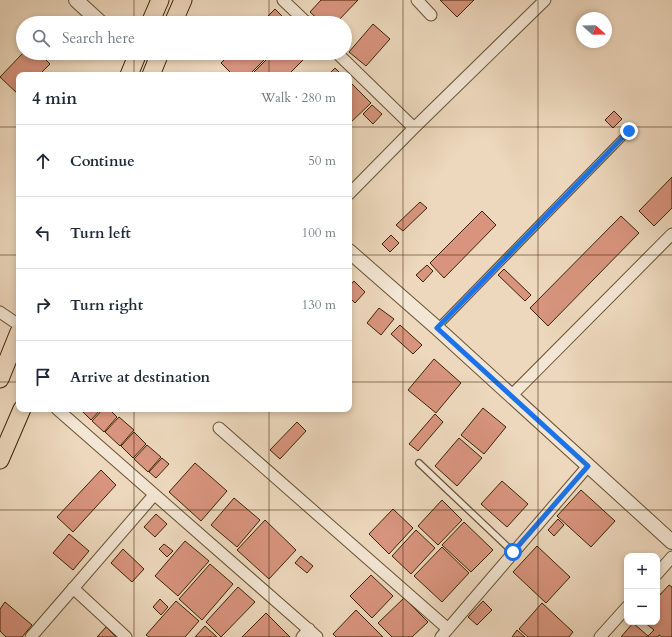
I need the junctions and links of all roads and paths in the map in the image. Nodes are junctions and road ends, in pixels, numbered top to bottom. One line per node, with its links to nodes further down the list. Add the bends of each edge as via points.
1 (76, 0): 8 (street)
2 (160, 0): 9 (main road)
3 (183, 0): 10 (main road)
4 (283, 0): 11 (street)
5 (417, 0): 7 (street)
6 (545, 0): 19 (street)
7 (431, 15)
8 (93, 16)
9 (153, 16)
10 (176, 16)
11 (299, 16)
12 (134, 60): 16 (main road)
13 (141, 60): 17 (street)
14 (158, 60): 18 (main road)
15 (344, 60): 19 (street)
16 (130, 72)
17 (152, 72)
18 (155, 72)
19 (414, 128): 21 (street)
20 (629, 131): 26 (lane)
21 (352, 191)
22 (672, 234): 29 (street)
23 (352, 254): 26 (street)
24 (0, 312): 25 (street)
25 (16, 323)
26 (437, 328): 29 (street)
27 (16, 339): 28 (main road)
28 (0, 379)
29 (511, 396): 35 (street)
30 (21, 412): 33 (main road)
31 (60, 412): 36 (street)
32 (219, 428): 44 (street)
33 (0, 460)
34 (419, 463): 38 (lane)
35 (588, 466): 37 (street); 38 (street)
36 (154, 495): 41 (street); 43 (street)
37 (672, 542)
38 (513, 552): 44 (street)
39 (672, 557): 40 (street)
40 (660, 571)
41 (74, 588): 45 (street); 46 (street)
42 (624, 610): 48 (street)
43 (305, 633): 47 (street)
44 (444, 633)
45 (31, 637)
46 (126, 637)
47 (317, 637)
48 (600, 637)

